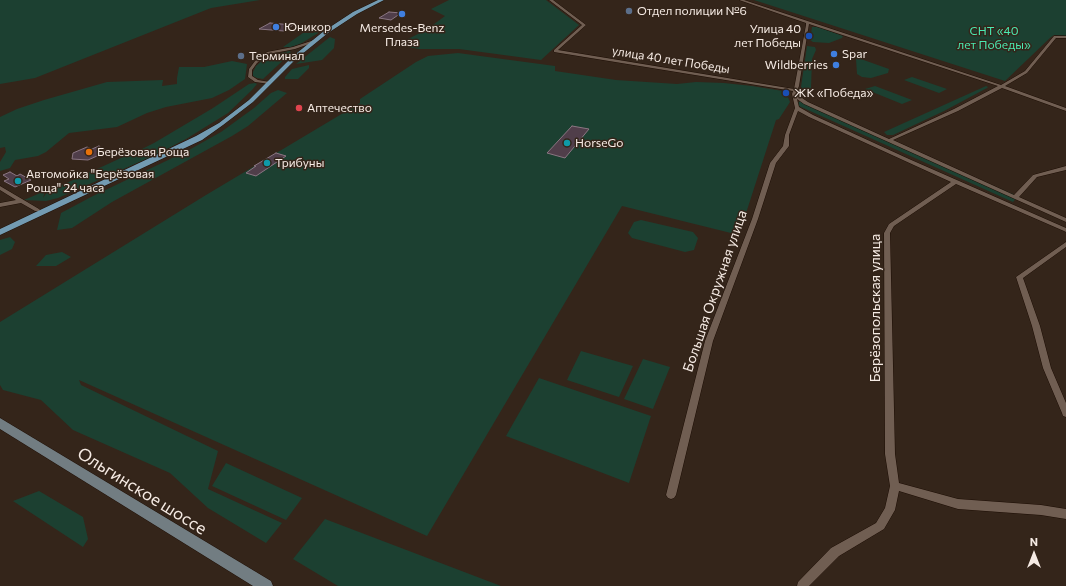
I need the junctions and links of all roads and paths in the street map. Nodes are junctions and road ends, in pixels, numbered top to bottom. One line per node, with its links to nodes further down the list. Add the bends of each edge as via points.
1 (382, 0): 6 (main road, via 355,13)
2 (551, 0): 9 (street, улица 40 лет Победы, via 584,25 555,51)
3 (741, 0): 4 (street)
4 (807, 23): 8 (street); 9 (street)
5 (1066, 37): 8 (street, via 1055,38 1026,72)
6 (314, 41): 7 (main road); 7 (street, via 268,53 256,62 250,70 250,76 257,81)
7 (268, 83): 15 (main road, via 251,101 221,124 172,152)
8 (1001, 86): 11 (street); 12 (street)
9 (794, 92): 10 (street); 12 (street, via 806,103)
10 (797, 108): 14 (street); 29 (street, Большая Окружная улица, via 786,146 773,163 709,341)
11 (1066, 110)
12 (890, 140): 17 (street)
13 (1066, 168): 17 (street, via 1036,176)
14 (956, 182): 23 (street); 28 (street, Берёзопольская улица, via 891,226 887,233 890,454)
15 (105, 183): 20 (main road); 24 (main road)
16 (0, 188): 18 (street)
17 (1015, 197): 21 (street)
18 (21, 200): 19 (street); 20 (street)
19 (0, 205)
20 (37, 210): 22 (main road)
21 (1066, 220)
22 (0, 226)
23 (1066, 230)
24 (0, 232)
25 (1066, 244): 26 (street, via 1019,277 1047,368)
26 (1066, 413)
27 (0, 423): 31 (main road, Ольгинское шоссе)
28 (895, 486): 30 (street, via 958,504); 32 (street, Берёзопольская улица, via 890,510 880,526 835,552)
29 (671, 495)
30 (1066, 514)
31 (266, 586)
32 (802, 586)

